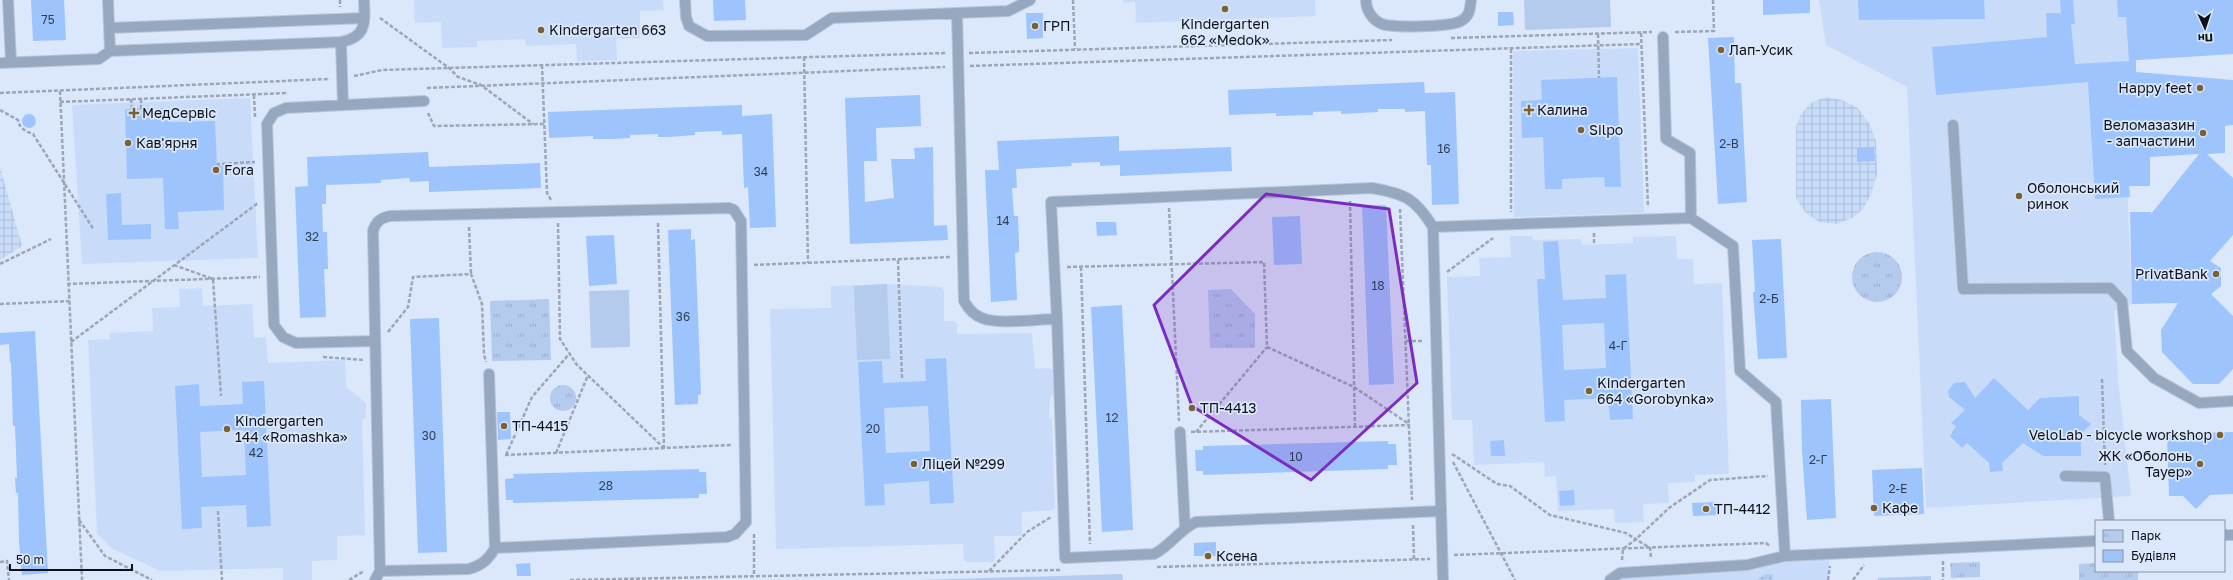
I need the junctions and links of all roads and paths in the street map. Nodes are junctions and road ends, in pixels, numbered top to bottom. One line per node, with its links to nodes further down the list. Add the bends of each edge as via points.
1 (8, 0): 27 (lane)
2 (108, 0): 13 (lane)
3 (364, 0): 11 (lane)
4 (685, 0): 10 (lane, via 686,17 690,26 706,36 806,34 832,18)
5 (1030, 0): 10 (lane, via 1008,11)
6 (1073, 0): 23 (path)
7 (1366, 0): 8 (lane, via 1368,12 1374,19 1389,26 1453,24 1467,16)
8 (1471, 0)
9 (1713, 0): 16 (path, via 1714,30)
10 (957, 13): 25 (lane)
11 (364, 18): 13 (lane); 19 (lane, via 359,35)
12 (380, 18): 31 (path)
13 (109, 28): 24 (lane)
14 (1641, 33): 15 (path); 16 (path); 20 (path)
15 (1598, 34): 17 (path); 21 (path)
16 (1663, 34): 62 (lane, via 1666,139 1690,153)
17 (1447, 38)
18 (1400, 40): 23 (path)
19 (341, 42): 24 (lane); 34 (lane)
20 (1641, 44): 21 (path); 63 (path)
21 (1598, 46): 22 (path); 33 (path)
22 (1511, 48): 30 (path); 64 (path)
23 (1075, 49): 25 (path)
24 (110, 51): 27 (lane, via 103,58 94,60)
25 (958, 53): 26 (path); 30 (lane)
26 (804, 57): 29 (path); 32 (path)
27 (11, 62): 28 (lane)
28 (0, 63)
29 (542, 65): 31 (path); 35 (path)
30 (958, 67): 32 (path); 68 (lane)
31 (449, 68): 34 (path, via 382,70); 36 (path, via 458,77)
32 (804, 72): 35 (path); 70 (path)
33 (1599, 78)
34 (342, 79): 38 (path); 45 (lane)
35 (543, 83): 36 (path); 50 (path)
36 (481, 85): 37 (path); 49 (path)
37 (419, 88)
38 (60, 91): 39 (path); 44 (path)
39 (0, 93)
40 (291, 93): 41 (path)
41 (141, 98): 42 (path); 47 (path)
42 (132, 99): 44 (path); 46 (path)
43 (424, 101): 45 (lane); 49 (path, via 434,126)
44 (60, 102): 54 (path)
45 (343, 105): 86 (lane, via 280,110 267,124 274,325 283,337 296,343)
46 (132, 109)
47 (141, 109)
48 (0, 110): 54 (path, via 18,120 25,131 34,134)
49 (533, 124): 50 (path)
50 (544, 124): 60 (path, via 547,193)
51 (1953, 125): 96 (lane, via 1963,289 2110,288 2122,301 2128,351 2154,378 2199,403)
52 (258, 162): 53 (path)
53 (218, 166)
54 (63, 182): 66 (path); 82 (path)
55 (1350, 190): 56 (lane, via 1372,188); 57 (lane); 94 (path)
56 (1399, 193): 65 (lane, via 1422,209); 97 (path)
57 (1168, 198): 73 (path); 75 (lane, via 1051,202)
58 (260, 202): 72 (path)
59 (658, 210): 60 (lane); 74 (lane, via 734,210 741,221); 102 (path)
60 (558, 212): 61 (lane); 89 (path, via 560,339)
61 (469, 214): 77 (path); 86 (lane, via 390,216 381,218 375,224)
62 (1691, 218): 63 (lane); 106 (lane, via 1733,246 1740,371 1776,402)
63 (1648, 219): 64 (lane)
64 (1511, 224): 65 (lane); 78 (path)
65 (1434, 227): 111 (lane)
66 (94, 230)
67 (51, 239): 71 (path)
68 (963, 257): 69 (path); 85 (lane, via 964,301 970,311 980,318 991,321)
69 (898, 260): 70 (path); 92 (path)
70 (808, 263): 74 (path)
71 (0, 264)
72 (174, 265): 80 (path); 81 (path)
73 (1172, 265): 76 (path); 88 (path, via 1264,262); 99 (path)
74 (742, 266): 101 (lane)
75 (1055, 267): 76 (path); 85 (lane)
76 (1081, 267): 124 (path)
77 (471, 274): 86 (path, via 413,277 408,307 389,332); 90 (path, via 482,304 484,354)
78 (1442, 276)
79 (262, 277): 80 (path)
80 (213, 279): 81 (path); 95 (path)
81 (153, 281): 82 (path); 87 (path)
82 (67, 284): 83 (path)
83 (69, 301): 84 (path); 87 (path)
84 (0, 304)
85 (1057, 319): 109 (lane)
86 (375, 341): 135 (lane)
87 (70, 342): 113 (path)
88 (1267, 347): 94 (path); 100 (path)
89 (570, 353): 91 (path); 105 (path, via 532,397)
90 (490, 374): 104 (lane)
91 (588, 375): 102 (path); 103 (path)
92 (902, 378)
93 (2102, 379): 108 (path)
94 (1354, 387): 97 (path); 98 (path)
95 (221, 396)
96 (2233, 402)
97 (1410, 425): 98 (path); 112 (path)
98 (1355, 427): 100 (path)
99 (1180, 432): 100 (path); 115 (lane)
100 (1196, 432)
101 (744, 445): 102 (path); 118 (lane, via 746,522 735,534 727,537)
102 (664, 448): 103 (path)
103 (556, 453): 105 (path)
104 (493, 455): 105 (path); 118 (lane)
105 (506, 455)
106 (1780, 475): 116 (path, via 1710,480 1669,508); 122 (lane)
107 (2065, 476): 108 (lane)
108 (2105, 477): 114 (lane)
109 (1063, 509): 124 (lane, via 1065,558); 133 (path, via 1027,532)
110 (218, 511): 141 (path)
111 (1441, 511): 112 (lane); 125 (lane)
112 (1413, 512): 115 (lane, via 1196,522); 126 (path)
113 (78, 519): 139 (path); 140 (path, via 105,556)
114 (2109, 520)
115 (1185, 527): 124 (lane, via 1175,535 1166,548 1154,554)
116 (1635, 540): 119 (path); 120 (path); 121 (path, via 1626,533 1550,515 1510,486 1497,484 1447,450)
117 (2095, 541): 122 (lane)
118 (495, 548): 135 (lane, via 489,559 469,569)
119 (1650, 548): 120 (path); 122 (path, via 1766,543); 132 (path)
120 (1623, 549): 121 (path); 134 (path)
121 (1500, 554): 125 (path, via 1450,555); 146 (path)
122 (1785, 556): 132 (lane, via 1747,565)
123 (1943, 556): 149 (path)
124 (1091, 557)
125 (1442, 558): 126 (path); 145 (lane)
126 (1414, 559): 129 (path)
127 (0, 562): 138 (path, via 7,562)
128 (1865, 563): 148 (path)
129 (1151, 568)
130 (366, 569): 136 (path)
131 (1068, 570): 133 (path)
132 (1652, 571): 134 (lane)
133 (989, 572): 137 (path)
134 (1620, 573): 147 (lane)
135 (377, 576)
136 (357, 577): 142 (path); 143 (path)
137 (712, 578): 144 (path)
138 (9, 580)
139 (82, 580)
140 (152, 580)
141 (222, 580)
142 (349, 580)
143 (362, 580)
144 (570, 580)
145 (1443, 580)
146 (1515, 580)
147 (1610, 580)
148 (1853, 580)
149 (1944, 580)

